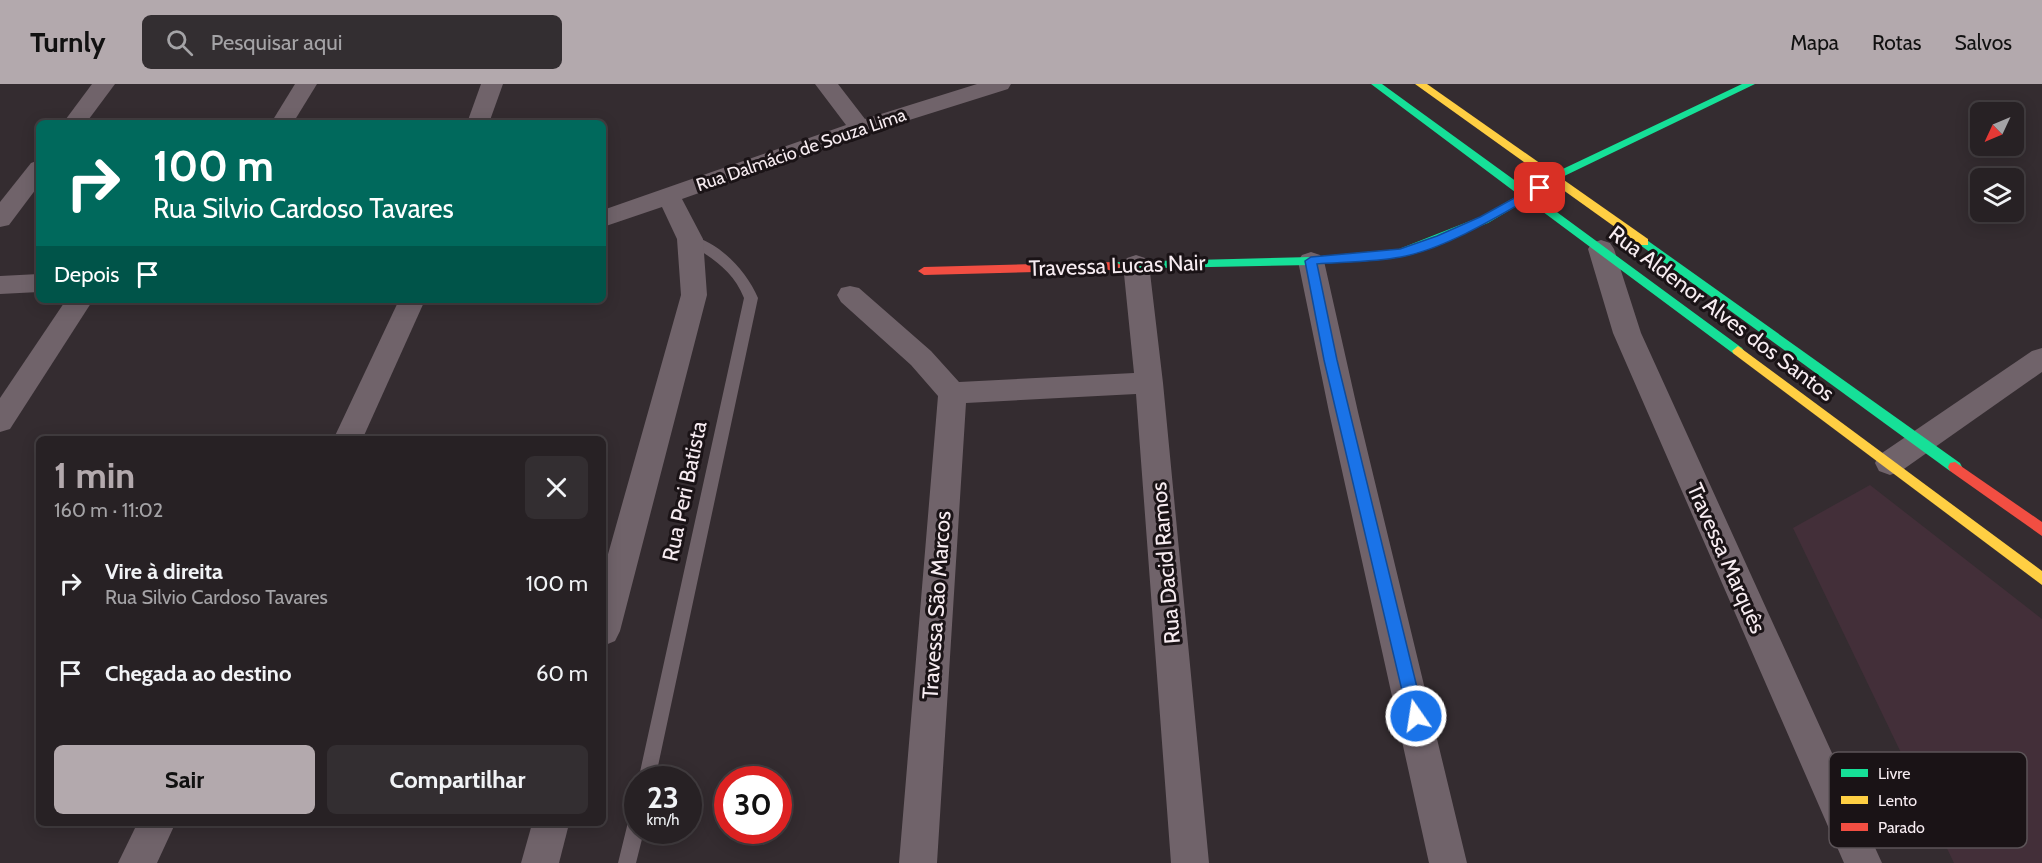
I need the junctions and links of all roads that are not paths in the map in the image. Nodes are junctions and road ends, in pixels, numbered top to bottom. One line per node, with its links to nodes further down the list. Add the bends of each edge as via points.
1 (104, 84): 9 (street)
2 (306, 84): 10 (street)
3 (492, 84): 11 (street)
4 (826, 84): 12 (street)
5 (1000, 84): 12 (street, Rua Dalmácio de Souza Lima)
6 (1376, 84): 15 (street, Rua Aldenor Alves dos Santos)
7 (1420, 84): 14 (street, Rua Aldenor Alves dos Santos)
8 (1750, 84): 14 (street, Travessa Lucas Nair)
9 (76, 120)
10 (284, 120)
11 (479, 120)
12 (860, 128): 16 (street, Rua Dalmácio de Souza Lima)
13 (36, 172): 18 (street)
14 (1552, 178): 15 (street, Travessa Lucas Nair); 34 (street, Rua Aldenor Alves dos Santos)
15 (1527, 196): 20 (street, Rua Aldenor Alves dos Santos); 21 (street, Travessa Lucas Nair, via 1462,230 1401,253)
16 (669, 197): 17 (street, Rua Dalmácio de Souza Lima); 19 (street)
17 (606, 218)
18 (0, 219)
19 (690, 238): 38 (street, via 694,295); 39 (lane, Rua Peri Batista, via 737,271 751,298)
20 (1601, 249): 35 (street, Rua Aldenor Alves dos Santos); 40 (street, Travessa Marquês, via 1627,333)
21 (1311, 261): 22 (street, Travessa Lucas Nair); 50 (street)
22 (1136, 264): 23 (street, Travessa Lucas Nair); 30 (street, Rua Dacid Ramos)
23 (924, 271)
24 (36, 284): 25 (street)
25 (0, 285)
26 (850, 295): 31 (street, via 921,358)
27 (78, 303): 32 (street)
28 (411, 303): 33 (street)
29 (2042, 358): 34 (street)
30 (1149, 383): 31 (street); 49 (street, Rua Dacid Ramos)
31 (952, 393): 48 (street, Travessa São Marcos)
32 (0, 421)
33 (349, 436)
34 (1921, 442): 35 (street); 36 (street, Rua Aldenor Alves dos Santos)
35 (1890, 464): 37 (street, Rua Aldenor Alves dos Santos)
36 (2042, 530)
37 (2042, 579)
38 (606, 620)
39 (649, 766)
40 (1829, 787)
41 (156, 826): 45 (street)
42 (550, 826): 46 (street)
43 (632, 844): 47 (lane)
44 (1856, 848): 51 (street, Travessa Marquês)
45 (137, 863)
46 (540, 863)
47 (627, 863)
48 (918, 863)
49 (1190, 863)
50 (1448, 863)
51 (1863, 863)

